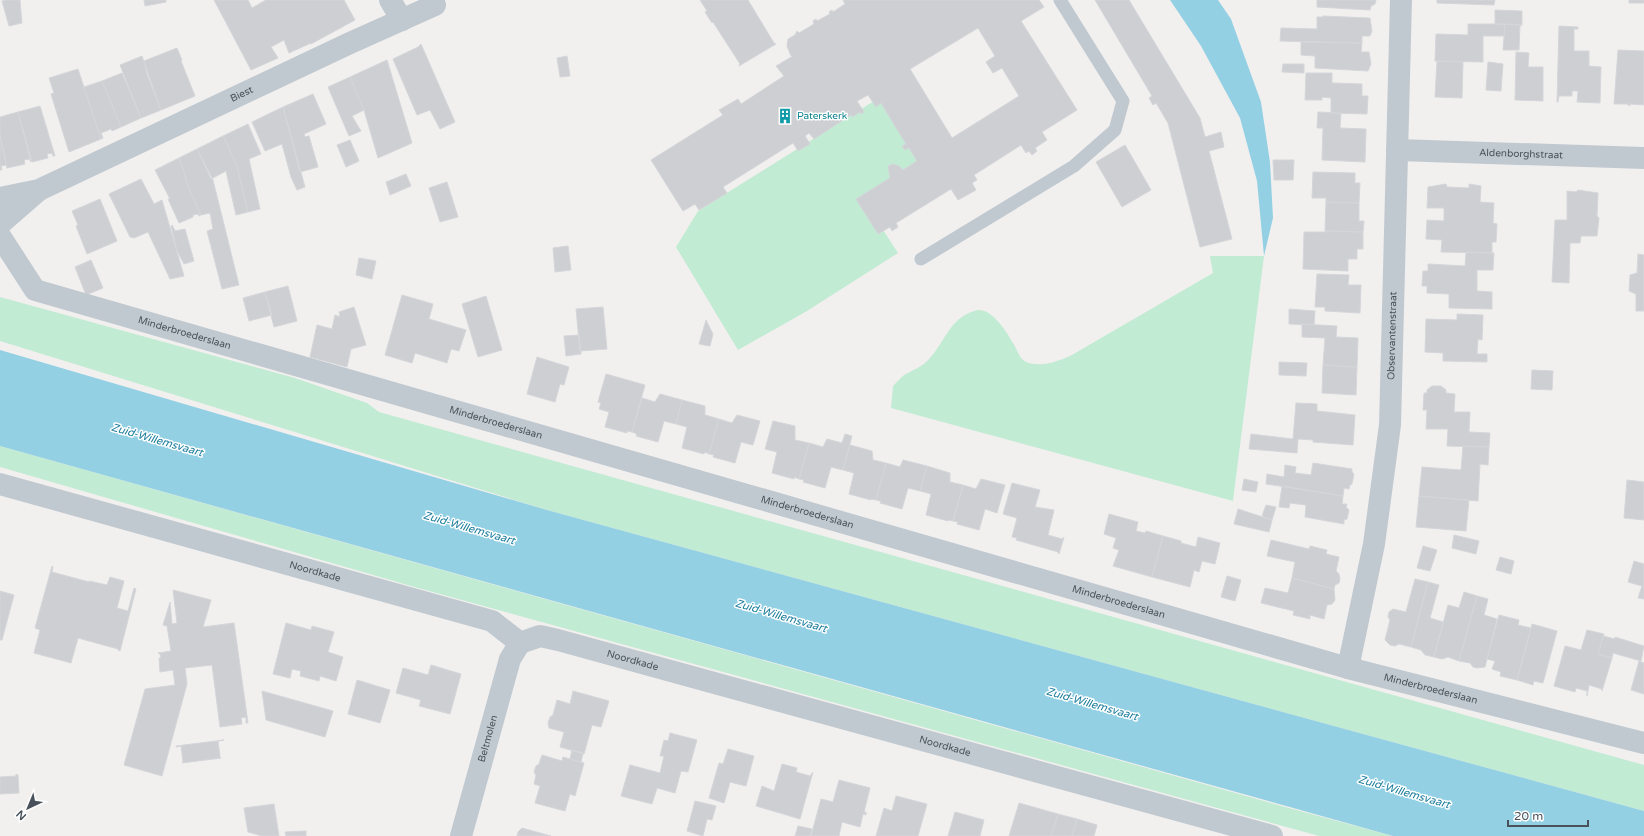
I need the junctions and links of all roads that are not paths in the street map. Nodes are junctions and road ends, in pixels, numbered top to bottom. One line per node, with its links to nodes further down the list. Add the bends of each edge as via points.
1 (390, 0): 5 (street)
2 (1060, 0): 12 (lane, via 1123,101 1115,130 1074,166)
3 (1401, 0): 6 (street, Observantenstraat)
4 (437, 2): 5 (street, Biest)
5 (402, 20): 8 (street, Biest)
6 (1397, 150): 7 (street, Aldenborghstraat); 15 (street, Observantenstraat, via 1390,425 1374,544)
7 (1644, 158)
8 (39, 190): 9 (street, Biest); 10 (street, Biest)
9 (0, 198)
10 (0, 224)
11 (0, 236): 15 (street, Minderbroederslaan, via 35,290)
12 (921, 259)
13 (0, 484): 14 (street, Noordkade, via 492,622)
14 (520, 643): 17 (street, Beltmolen, via 510,659); 18 (street, Noordkade, via 540,636 558,640)
15 (1348, 668): 16 (street, Minderbroederslaan)
16 (1644, 743)
17 (461, 836)
18 (1272, 836)

